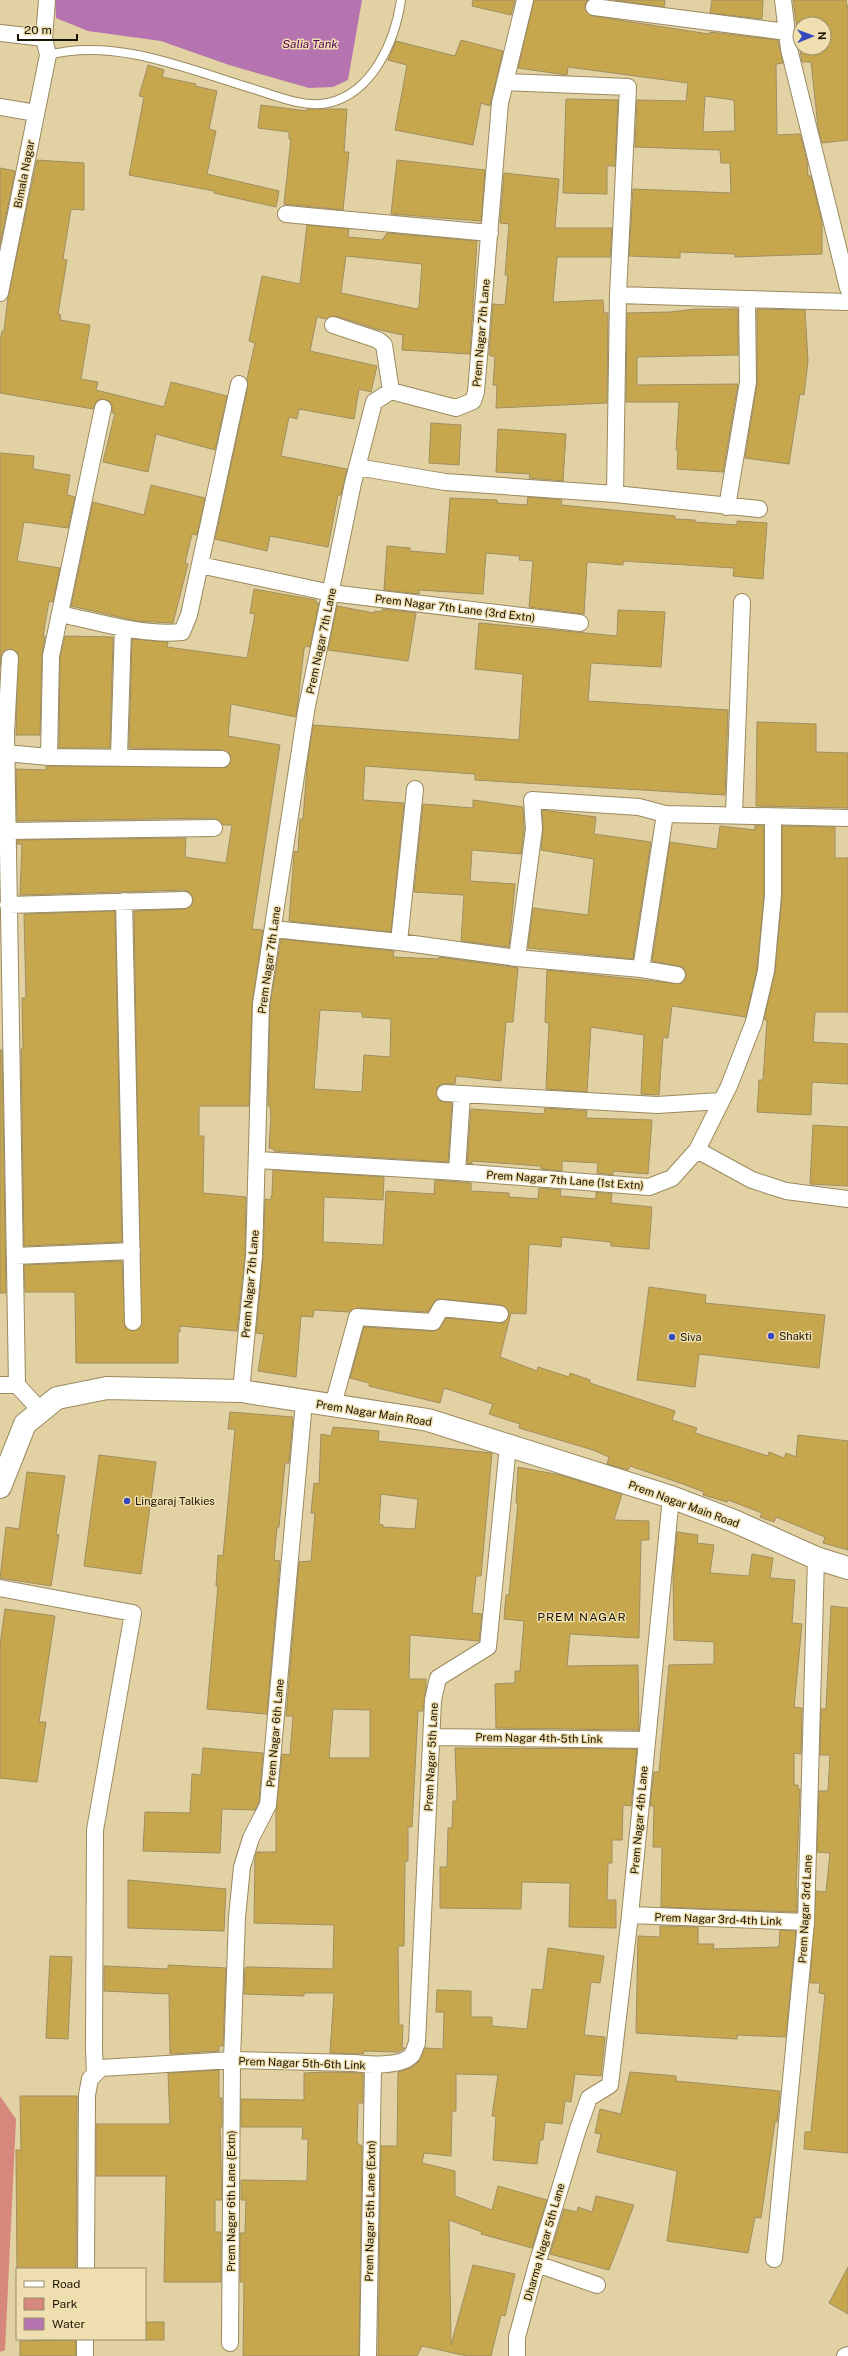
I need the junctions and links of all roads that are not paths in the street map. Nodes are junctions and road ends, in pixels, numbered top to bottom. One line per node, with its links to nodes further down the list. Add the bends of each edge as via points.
1 (47, 0): 8 (street)
2 (401, 0): 9 (lane, via 392,39 380,62 365,81 343,98 328,103 312,104 277,96 135,55 91,50 64,51)
3 (525, 0): 10 (street, Prem Nagar 7th Lane)
4 (783, 0): 6 (street)
5 (594, 7): 6 (street)
6 (787, 32): 15 (street)
7 (0, 33): 8 (street)
8 (44, 38): 9 (street)
9 (48, 55): 12 (street, Bimala Nagar)
10 (505, 82): 14 (street, Prem Nagar 7th Lane, via 500,103); 17 (street, via 628,87)
11 (0, 107): 12 (street)
12 (36, 113): 16 (street, Bimala Nagar)
13 (286, 214): 14 (street)
14 (490, 233): 22 (street, Prem Nagar 7th Lane, via 476,392 473,401 456,408)
15 (848, 288)
16 (0, 293)
17 (618, 296): 18 (street); 25 (street)
18 (747, 299): 19 (street); 26 (street, via 748,382)
19 (848, 302)
20 (333, 325): 22 (street, via 378,340 384,345)
21 (239, 384): 28 (street)
22 (392, 391): 24 (street, Prem Nagar 7th Lane, via 374,402)
23 (103, 408): 31 (street)
24 (357, 467): 25 (street, via 445,482); 29 (street, Prem Nagar 7th Lane)
25 (615, 494): 26 (street)
26 (727, 506): 27 (street)
27 (759, 509)
28 (200, 565): 29 (street, Prem Nagar 7th Lane (3rd Extn)); 33 (street, via 189,615 182,632 167,634)
29 (331, 592): 32 (street, Prem Nagar 7th Lane (3rd Extn)); 52 (street, Prem Nagar 7th Lane, via 306,711)
30 (742, 602): 43 (street)
31 (60, 614): 33 (street); 37 (street, via 51,656)
32 (580, 623)
33 (123, 628): 38 (street)
34 (10, 658): 35 (street)
35 (3, 733): 36 (street)
36 (6, 753): 37 (street); 41 (street)
37 (49, 757): 38 (street)
38 (119, 757): 39 (street)
39 (222, 759)
40 (415, 789): 53 (street)
41 (3, 805): 47 (street)
42 (665, 814): 43 (street); 54 (street, via 639,807 532,800 534,829); 55 (street)
43 (734, 814): 44 (street)
44 (773, 816): 45 (street); 61 (street, via 773,895 766,972 754,1022)
45 (848, 818)
46 (214, 828): 47 (street)
47 (7, 831): 48 (street)
48 (4, 878): 51 (street)
49 (184, 900): 50 (street)
50 (124, 901): 51 (street); 67 (street)
51 (8, 905): 57 (street)
52 (273, 929): 53 (street); 64 (street, Prem Nagar 7th Lane, via 261,1004)
53 (400, 942): 54 (street)
54 (517, 958): 55 (street)
55 (641, 969): 56 (street)
56 (676, 975)
57 (5, 1013): 58 (street)
58 (6, 1082): 63 (street)
59 (445, 1093): 60 (street)
60 (462, 1094): 61 (street, via 657,1105); 65 (street)
61 (721, 1101): 62 (street)
62 (697, 1150): 65 (street, Prem Nagar 7th Lane (1st Extn), via 672,1178 649,1187); 66 (street, via 752,1180 786,1190)
63 (6, 1157): 68 (street)
64 (258, 1160): 65 (street, Prem Nagar 7th Lane (1st Extn)); 73 (street, Prem Nagar 7th Lane, via 254,1256)
65 (457, 1172)
66 (848, 1199)
67 (132, 1252): 68 (street); 70 (street)
68 (15, 1256): 72 (street)
69 (500, 1314): 75 (street, via 441,1308 433,1322 357,1317)
70 (133, 1322)
71 (0, 1385): 72 (street)
72 (17, 1385): 76 (street)
73 (241, 1391): 74 (street, Prem Nagar Main Road); 76 (street, Prem Nagar Main Road, via 107,1388 57,1398)
74 (304, 1402): 75 (street, Prem Nagar Main Road); 87 (street, Prem Nagar 6th Lane, via 268,1806 251,1838 241,1874)
75 (333, 1405): 77 (street, Prem Nagar Main Road, via 428,1420)
76 (41, 1411): 78 (street, Prem Nagar Main Road, via 25,1424)
77 (508, 1446): 79 (street, Prem Nagar Main Road); 83 (street, Prem Nagar 5th Lane, via 488,1647 438,1678 433,1700)
78 (0, 1486)
79 (671, 1498): 80 (street, Prem Nagar Main Road, via 734,1521); 84 (street, Prem Nagar 4th Lane)
80 (816, 1558): 81 (street, Prem Nagar Main Road); 86 (street, Prem Nagar 3rd Lane)
81 (848, 1568)
82 (0, 1588): 89 (street, via 133,1613 95,1830)
83 (433, 1737): 84 (street, Prem Nagar 4th-5th Link); 88 (street, Prem Nagar 5th Lane, via 417,2043 412,2056 400,2062)
84 (646, 1740): 85 (street, Prem Nagar 4th Lane)
85 (630, 1916): 86 (street, Prem Nagar 3rd-4th Link); 90 (street, Prem Nagar 4th Lane, via 610,2085 589,2098)
86 (806, 1922): 91 (street, Prem Nagar 3rd Lane)
87 (232, 2060): 88 (street, Prem Nagar 5th-6th Link, via 354,2063); 89 (street, Prem Nagar 5th-6th Link, via 102,2068); 96 (street, Prem Nagar 6th Lane (Extn))
88 (373, 2066): 98 (street, Prem Nagar 5th Lane (Extn))
89 (95, 2074): 93 (street, via 90,2079 87,2094)
90 (578, 2129): 92 (street, Dharma Nagar 5th Lane)
91 (774, 2260)
92 (537, 2264): 94 (street); 99 (street, Dharma Nagar 5th Lane, via 518,2337)
93 (86, 2268)
94 (597, 2285)
95 (85, 2340): 97 (street)
96 (230, 2342)
97 (85, 2356)
98 (368, 2356)
99 (517, 2356)

